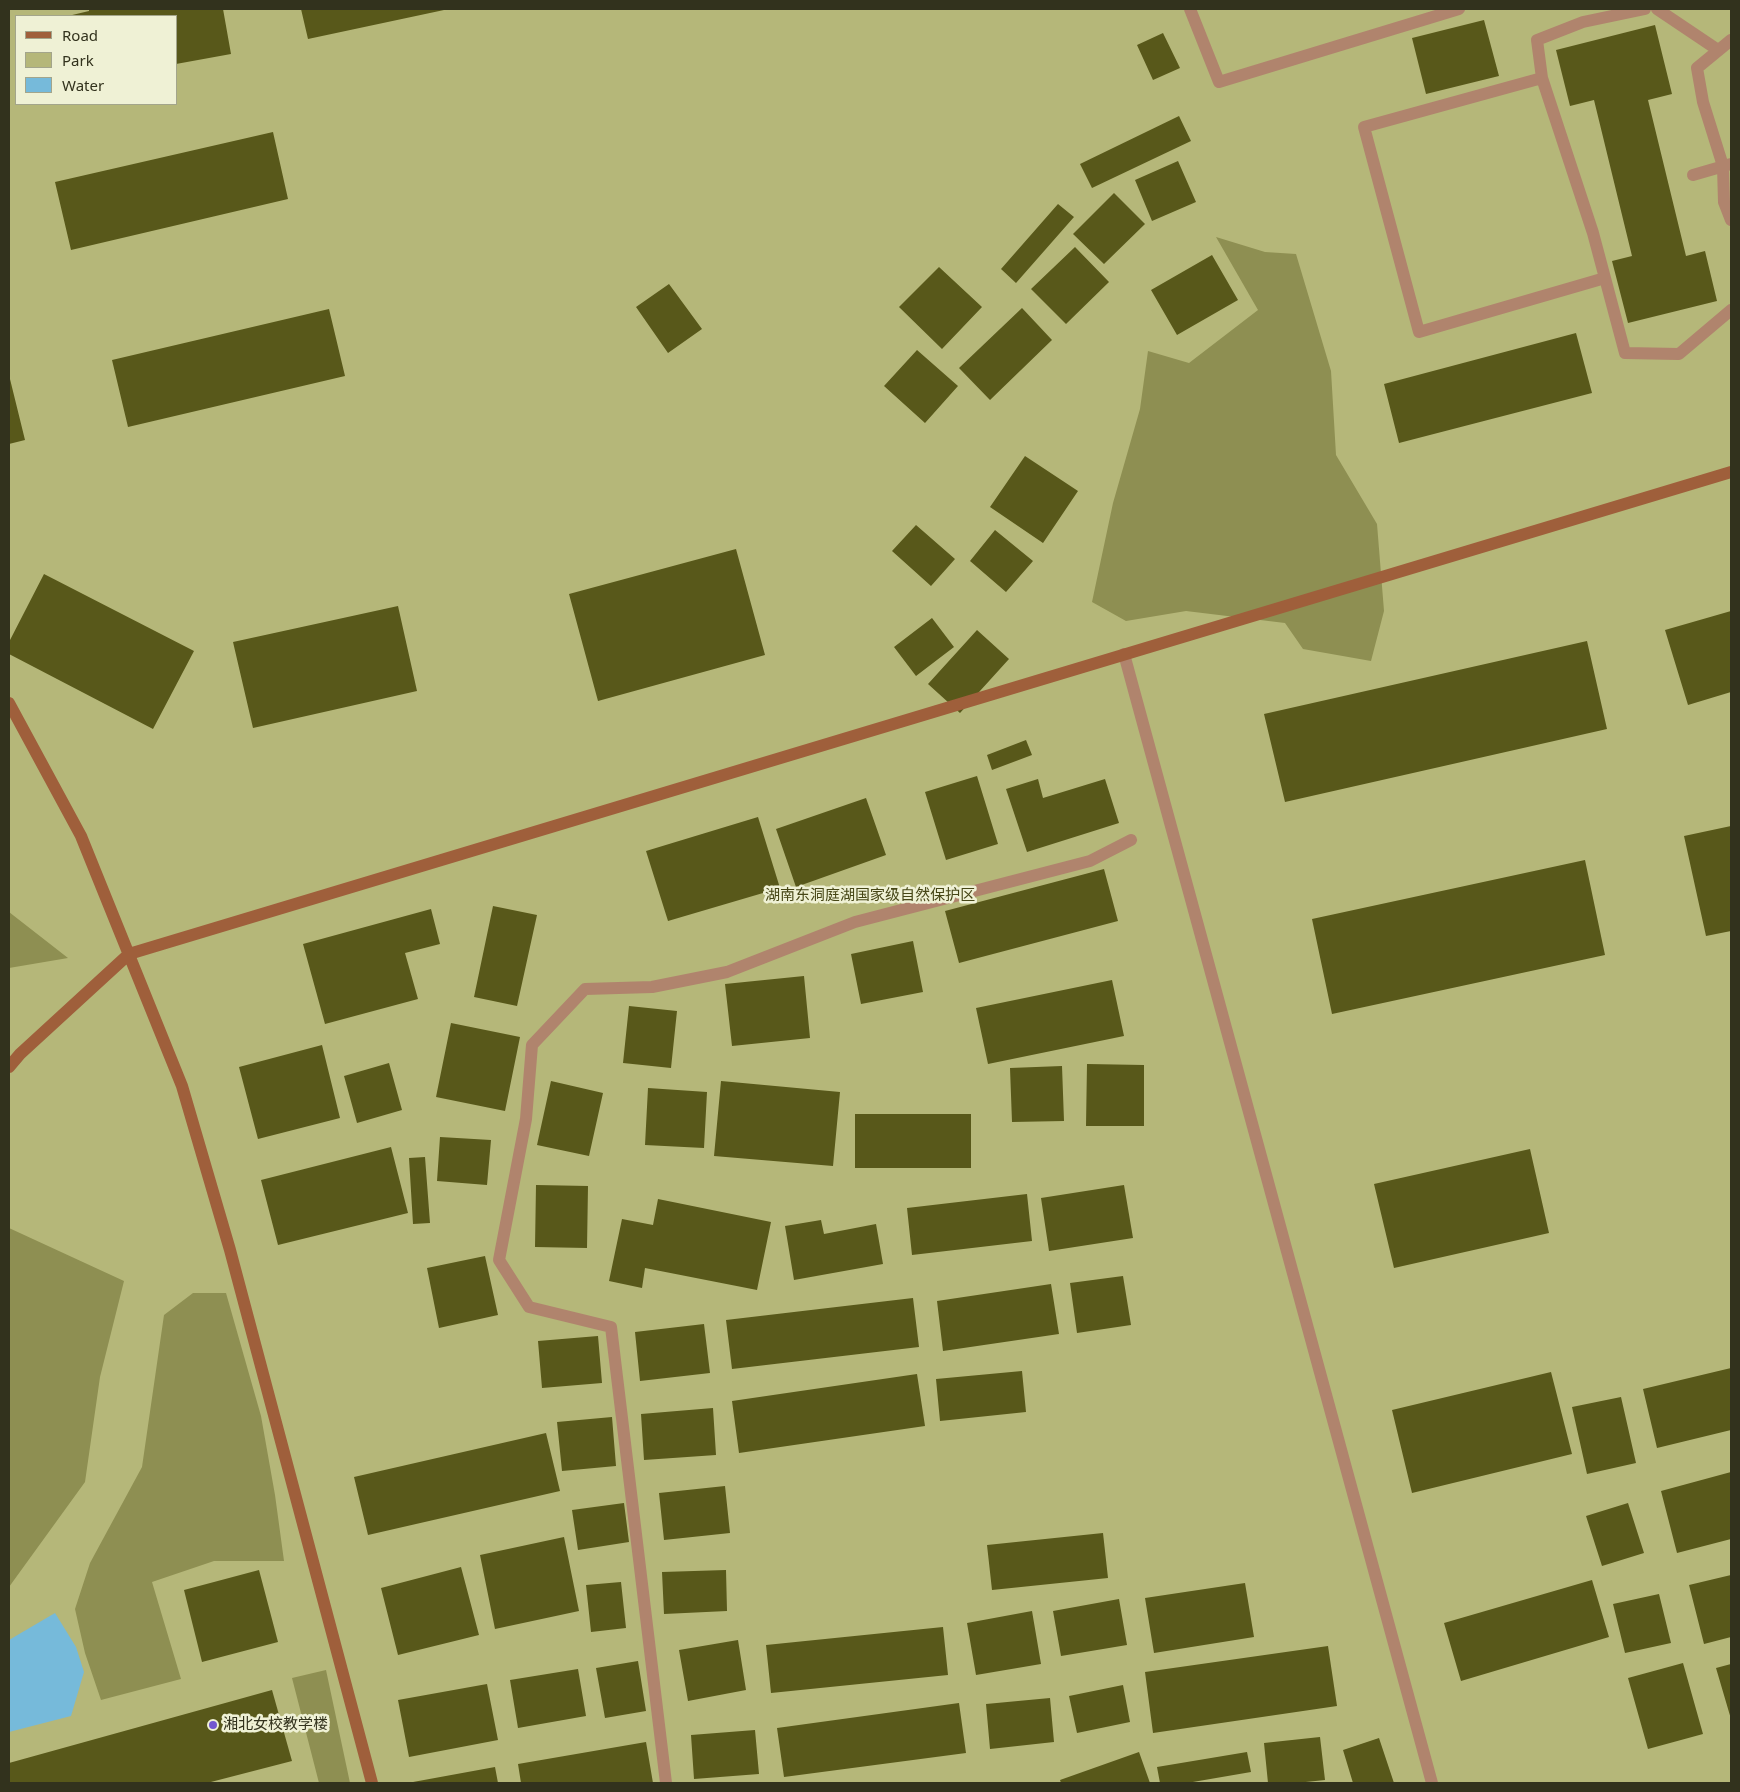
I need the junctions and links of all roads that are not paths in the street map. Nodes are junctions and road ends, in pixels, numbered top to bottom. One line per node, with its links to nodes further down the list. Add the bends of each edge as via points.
1 (1190, 9): 2 (street, via 1219,82)
2 (1459, 9)
3 (1645, 9): 7 (street, via 1583,22 1537,40)
4 (1658, 9): 6 (street)
5 (1731, 40): 6 (street)
6 (1718, 50): 8 (street, via 1697,68 1703,102)
7 (1542, 78): 11 (street); 11 (street, via 1364,126 1419,332)
8 (1727, 165): 9 (street); 10 (street, via 1724,202)
9 (1693, 175)
10 (1731, 220)
11 (1605, 278): 12 (street, via 1625,353 1679,354)
12 (1731, 310)
13 (1731, 472): 14 (street)
14 (1124, 654): 17 (street); 21 (street)
15 (9, 703): 17 (street, via 81,836)
16 (1131, 840): 20 (street, via 1090,861 855,922 727,972 652,987 585,989 532,1045 526,1119 499,1260 529,1307 611,1327)
17 (129, 954): 18 (street); 19 (street, via 182,1086 235,1270)
18 (9, 1067)
19 (372, 1783)
20 (666, 1783)
21 (1432, 1783)

